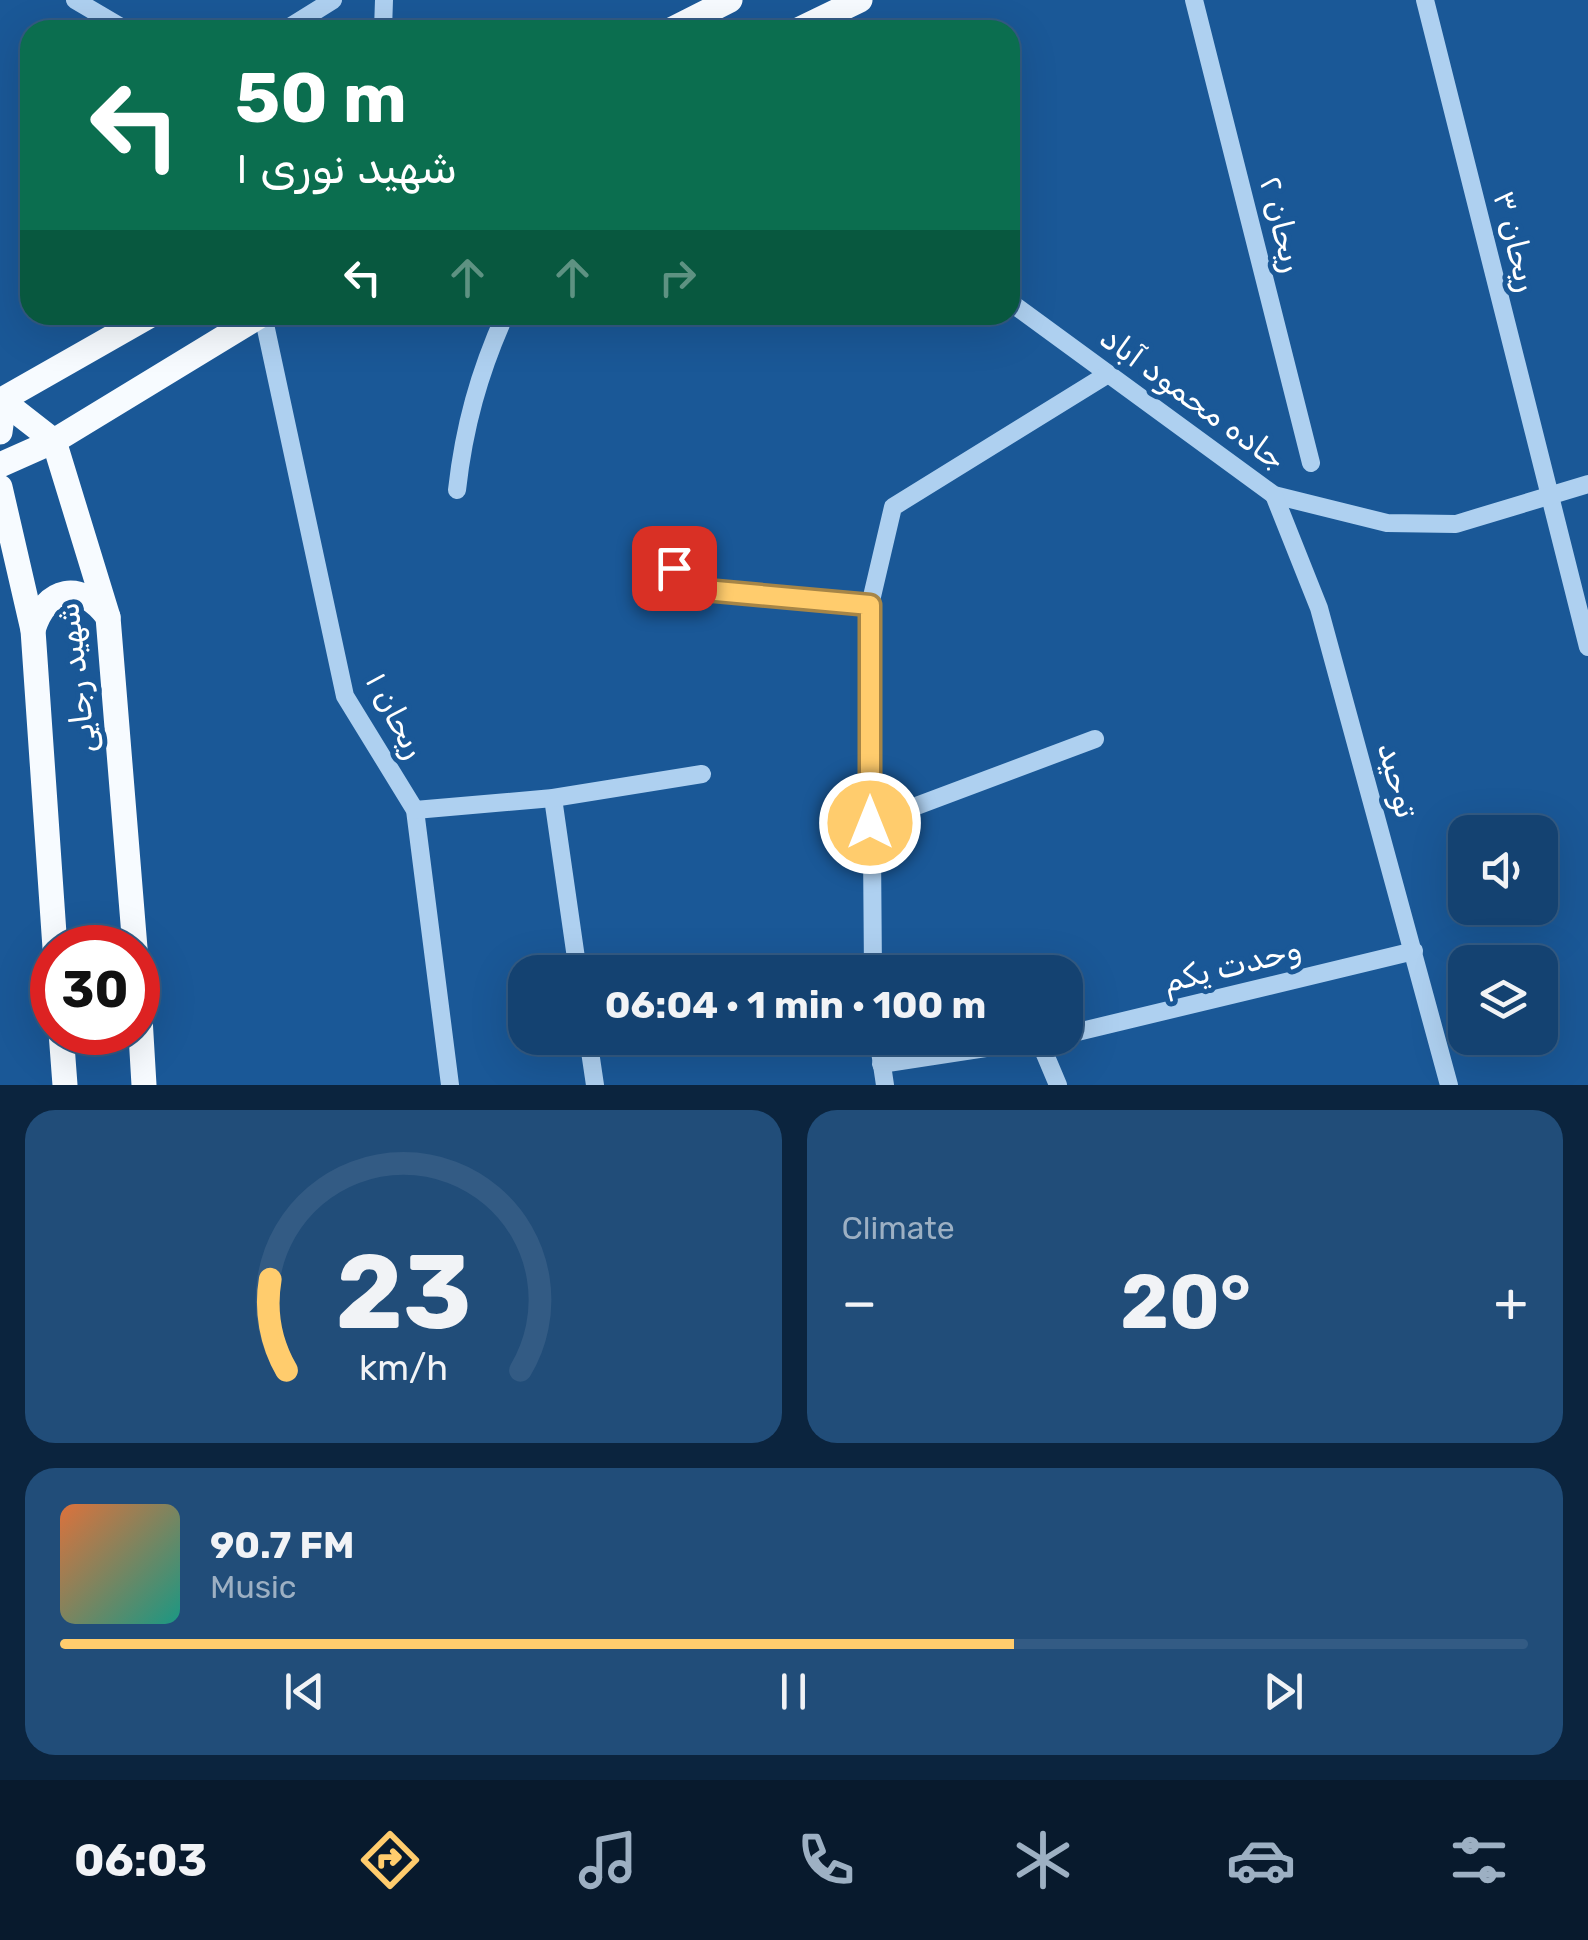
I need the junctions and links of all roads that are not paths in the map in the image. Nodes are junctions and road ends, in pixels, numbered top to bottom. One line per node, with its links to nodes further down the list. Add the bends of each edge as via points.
1 (75, 0): 7 (street)
2 (333, 0): 8 (street)
3 (730, 0): 9 (main road)
4 (860, 0): 10 (main road)
5 (1194, 0): 20 (street, ریحان ۲)
6 (1425, 0): 26 (street, ریحان ۳)
7 (109, 20)
8 (301, 20)
9 (691, 20)
10 (819, 20)
11 (1020, 309): 16 (street, جاده محمود آباد)
12 (134, 325): 17 (main road)
13 (245, 325): 19 (main road)
14 (264, 325): 35 (street, ریحان ۱, via 345,696)
15 (501, 325): 24 (street, via 478,376)
16 (1108, 374): 25 (street, جاده محمود آباد); 28 (street, via 893,508)
17 (2, 402): 18 (main road); 19 (main road)
18 (0, 432)
19 (54, 441): 21 (main road); 29 (main road, شهید رجایی)
20 (1311, 463)
21 (0, 466)
22 (1588, 484): 26 (street, جاده محمود آباد)
23 (0, 486): 30 (main road, شهید رجایی)
24 (456, 490)
25 (1274, 495): 26 (street, جاده محمود آباد, via 1388,523 1456,524); 39 (street, توحيد, via 1319,608)
26 (1549, 496): 31 (street, ریحان ۳)
27 (674, 568): 28 (street, via 694,589)
28 (870, 605): 36 (street)
29 (108, 617): 30 (main road, via 95,600 75,592 55,596 39,610); 38 (main road, شهید رجایی)
30 (33, 630): 37 (main road, شهید رجایی)
31 (1588, 647)
32 (1094, 739): 36 (street)
33 (702, 774): 34 (street)
34 (553, 798): 35 (street); 40 (street)
35 (415, 810): 52 (street, ریحان ۱)
36 (870, 823): 41 (street)
37 (53, 925)
38 (132, 925)
39 (1414, 950): 42 (street, وحدت یکم); 56 (street, توحيد)
40 (576, 955)
41 (872, 955)
42 (1083, 1031)
43 (63, 1055): 50 (main road)
44 (142, 1055): 51 (main road)
45 (590, 1055): 53 (street)
46 (880, 1055): 49 (street)
47 (938, 1055): 49 (street)
48 (1050, 1055): 55 (street)
49 (881, 1064): 54 (street)
50 (65, 1085)
51 (144, 1085)
52 (450, 1085)
53 (594, 1085)
54 (885, 1085)
55 (1058, 1085)
56 (1449, 1085)

